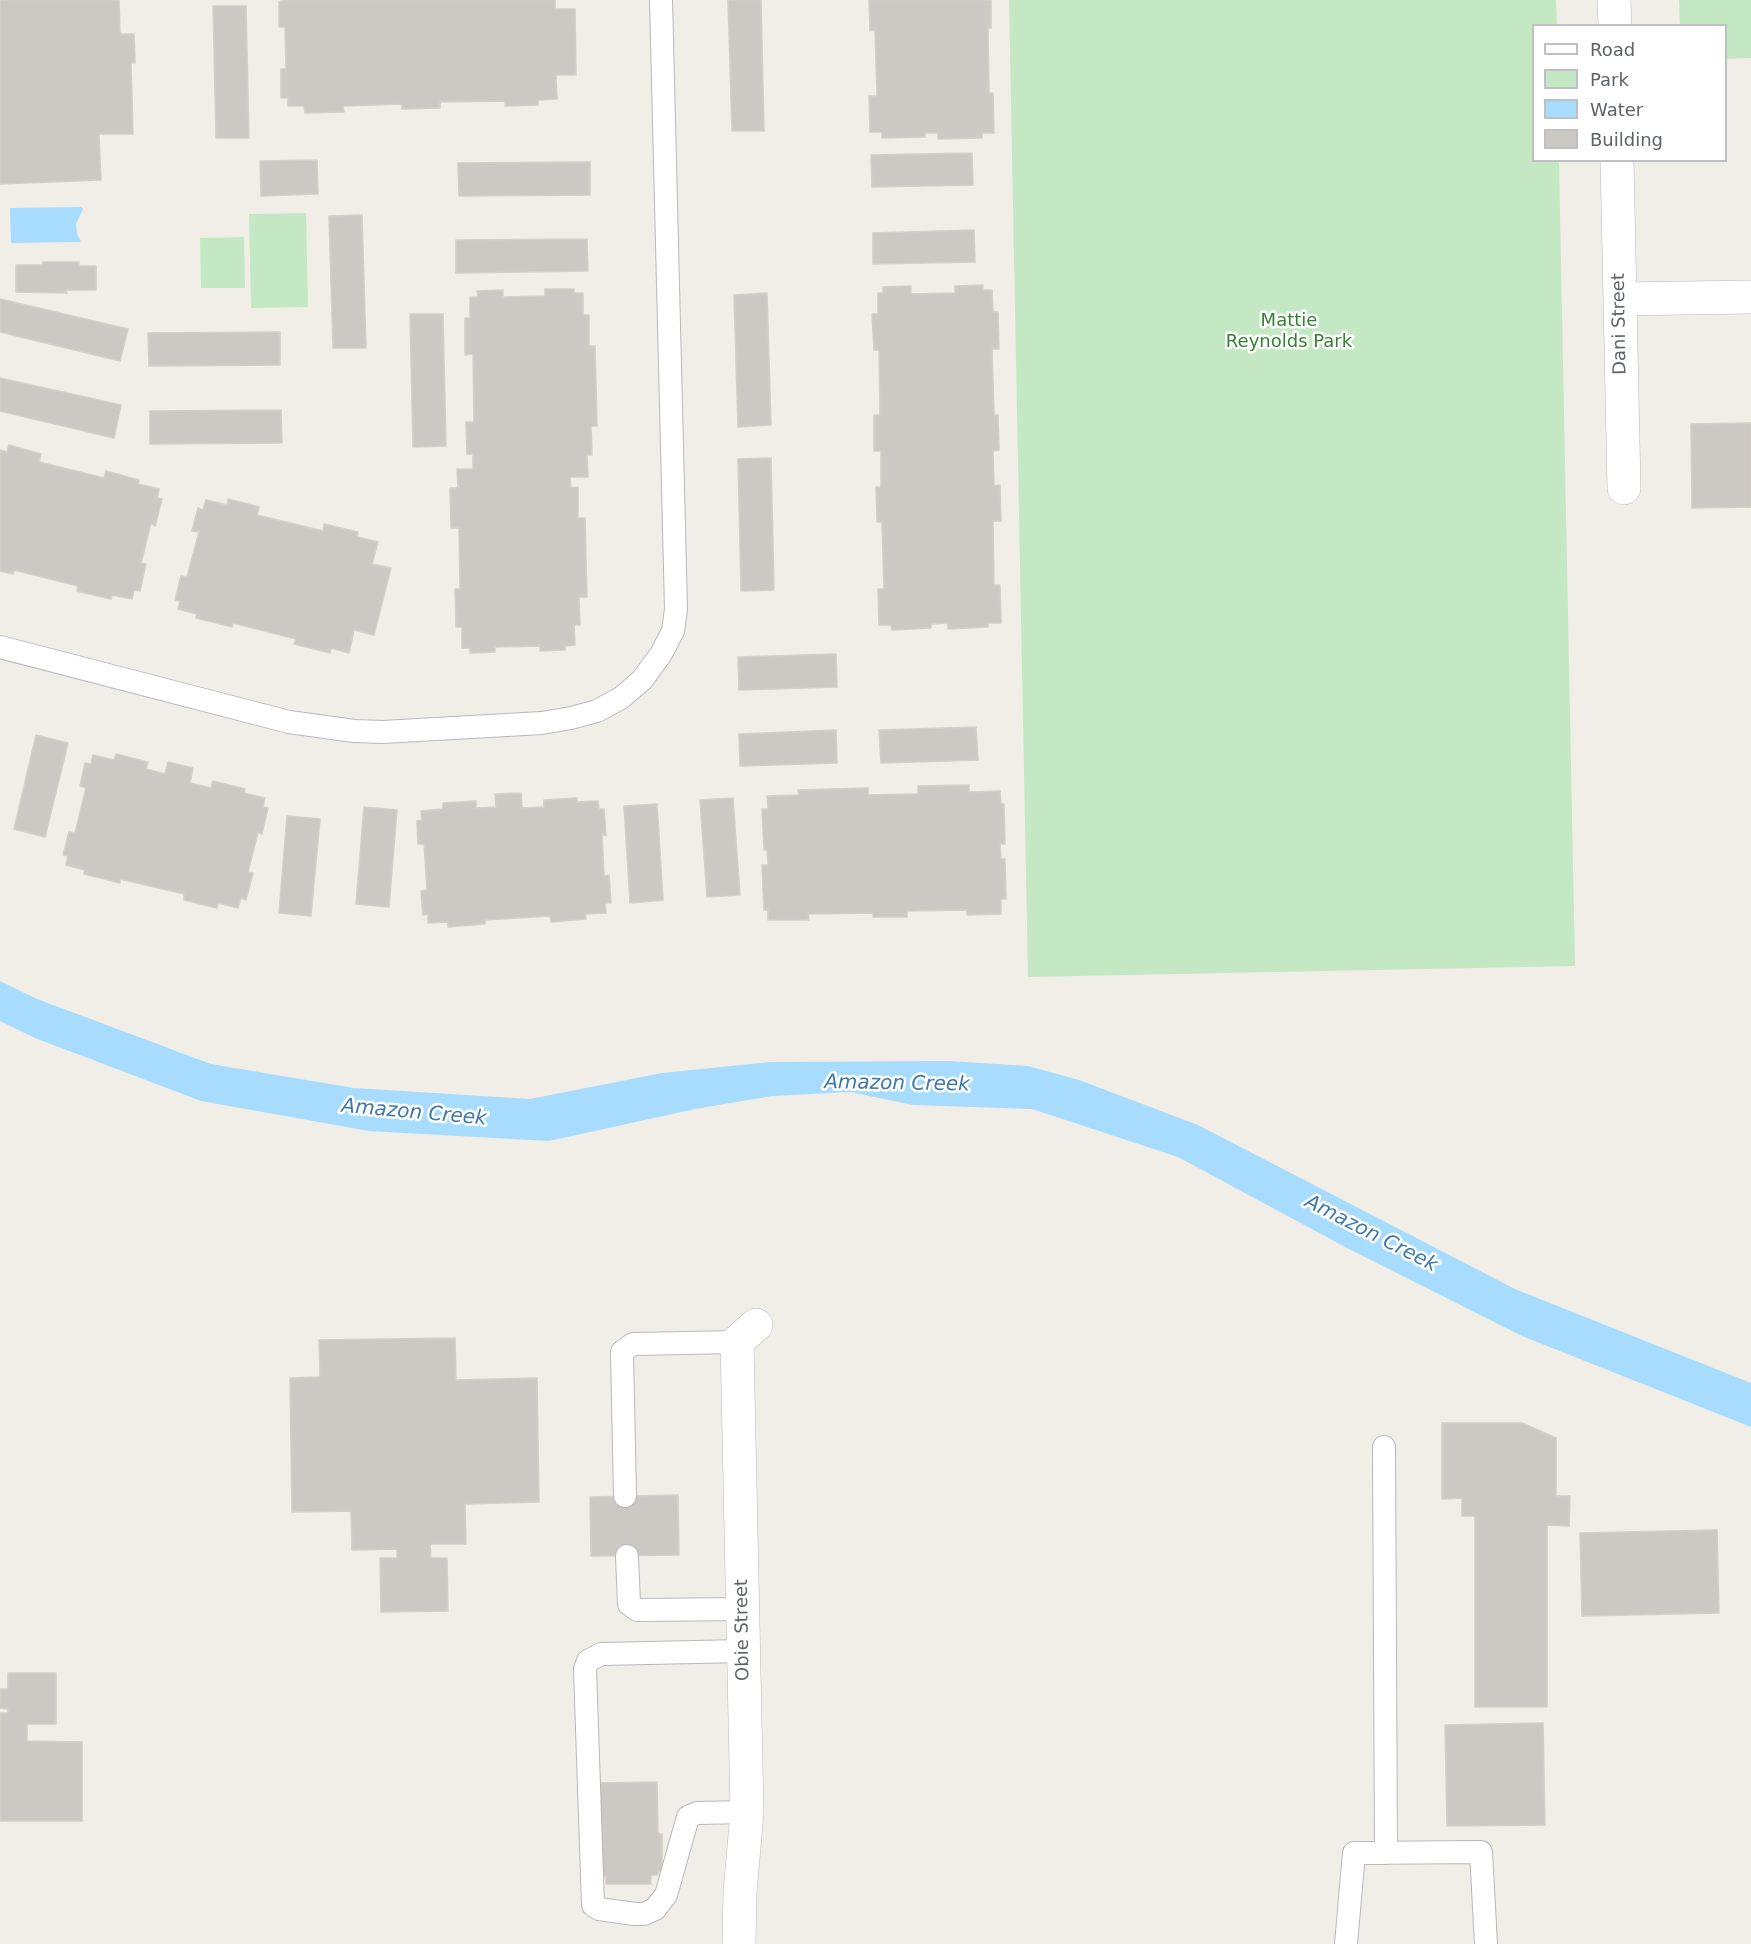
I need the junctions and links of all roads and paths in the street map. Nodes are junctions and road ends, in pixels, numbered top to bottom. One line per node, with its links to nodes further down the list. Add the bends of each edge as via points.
1 (661, 0): 8 (lane, via 676,609 673,631 642,680 621,699 571,718 542,723 354,731 288,723)
2 (1614, 0): 3 (street)
3 (1614, 24)
4 (1617, 162): 6 (street, Dani Street)
5 (1751, 297): 6 (street)
6 (1620, 299): 7 (street, Dani Street)
7 (1624, 488)
8 (0, 647)
9 (747, 1333): 11 (lane, via 633,1344 622,1352); 13 (street, Obie Street)
10 (1384, 1447): 16 (lane)
11 (624, 1496)
12 (627, 1556): 13 (lane, via 629,1604 637,1610)
13 (743, 1610): 14 (street, Obie Street)
14 (744, 1651): 15 (street, Obie Street); 15 (lane, via 600,1654 588,1661 585,1669 593,1905 635,1914 655,1909 666,1895 688,1817 697,1813)
15 (747, 1812): 17 (street, Obie Street)
16 (1386, 1852): 18 (lane, via 1354,1853); 19 (lane, via 1481,1852)
17 (739, 1944)
18 (1346, 1944)
19 (1486, 1944)

